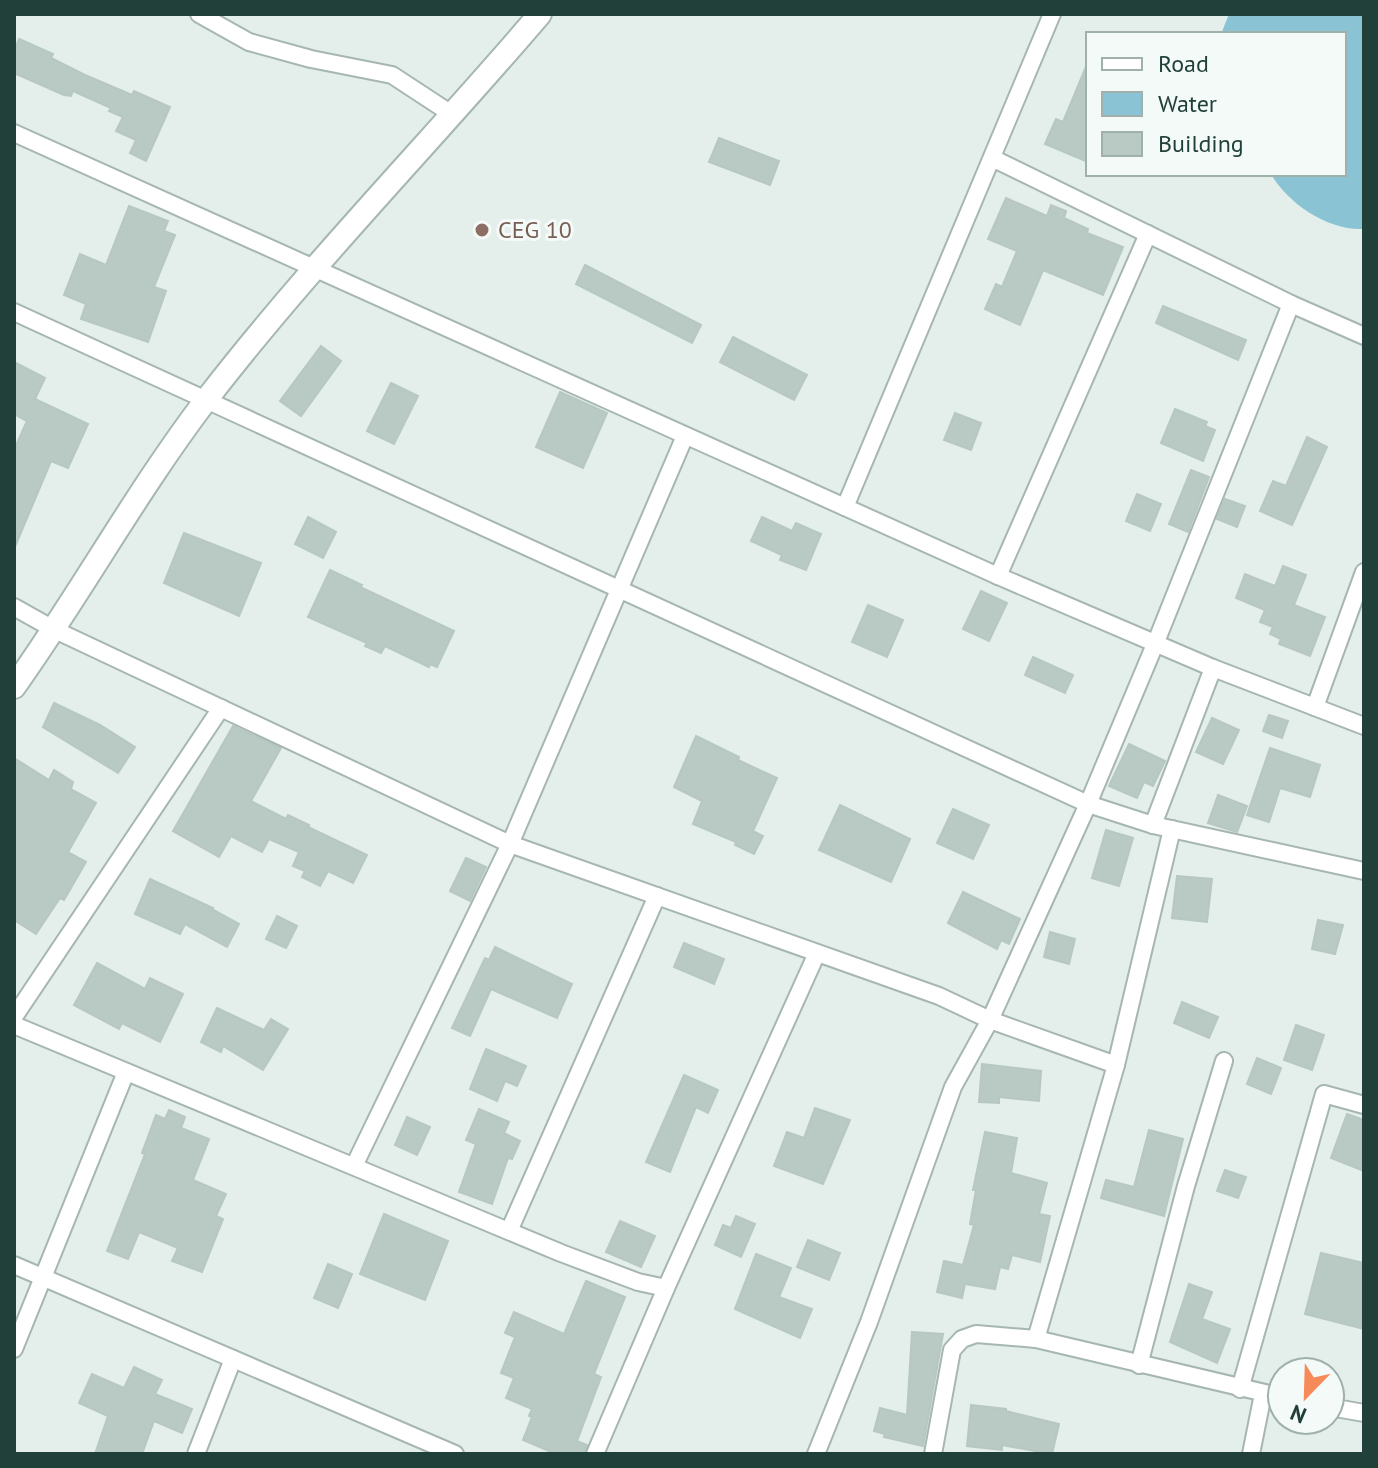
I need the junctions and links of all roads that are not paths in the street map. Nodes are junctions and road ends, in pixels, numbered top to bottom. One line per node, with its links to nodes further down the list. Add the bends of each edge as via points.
1 (199, 14): 4 (street, via 249,42 392,75)
2 (540, 14): 4 (street)
3 (1052, 14): 6 (street)
4 (453, 115): 8 (street)
5 (14, 133): 8 (street)
6 (992, 158): 7 (street); 14 (street)
7 (1148, 234): 9 (street); 16 (street)
8 (314, 270): 12 (street); 13 (street)
9 (1291, 304): 11 (street); 20 (street)
10 (14, 312): 12 (street)
11 (1364, 336)
12 (206, 400): 17 (street); 19 (street, via 119,523)
13 (685, 436): 14 (street); 17 (street)
14 (845, 507): 16 (street)
15 (1364, 572): 23 (street)
16 (998, 576): 20 (street)
17 (620, 588): 26 (street); 29 (street)
18 (14, 607): 19 (street)
19 (55, 630): 22 (street); 24 (street)
20 (1156, 642): 21 (street); 26 (street)
21 (1213, 668): 23 (street); 27 (street)
22 (14, 687)
23 (1315, 707): 25 (street)
24 (221, 708): 29 (street); 33 (street)
25 (1364, 726)
26 (1088, 804): 27 (street); 34 (street)
27 (1153, 825): 28 (street)
28 (1172, 829): 30 (street); 37 (street)
29 (510, 844): 31 (street); 40 (street)
30 (1364, 871)
31 (657, 896): 32 (street); 41 (street)
32 (817, 953): 34 (street); 44 (street)
33 (14, 1017)
34 (990, 1020): 37 (street); 55 (street, via 953,1087)
35 (14, 1025): 38 (street)
36 (1224, 1061): 48 (street)
37 (1116, 1065): 45 (street)
38 (126, 1072): 40 (street); 43 (street)
39 (1364, 1105): 49 (street, via 1324,1094)
40 (354, 1166): 41 (street)
41 (509, 1231): 44 (street, via 615,1274)
42 (14, 1265): 43 (street)
43 (43, 1277): 46 (street); 47 (street)
44 (666, 1288): 54 (street)
45 (1036, 1339): 48 (street); 56 (street, via 976,1334 952,1350)
46 (14, 1349)
47 (233, 1359): 52 (street); 53 (street)
48 (1139, 1365): 49 (street)
49 (1240, 1389): 50 (street)
50 (1263, 1394): 51 (street); 57 (street)
51 (1266, 1394)
52 (196, 1454)
53 (455, 1454)
54 (595, 1454)
55 (816, 1454)
56 (933, 1454)
57 (1251, 1454)

